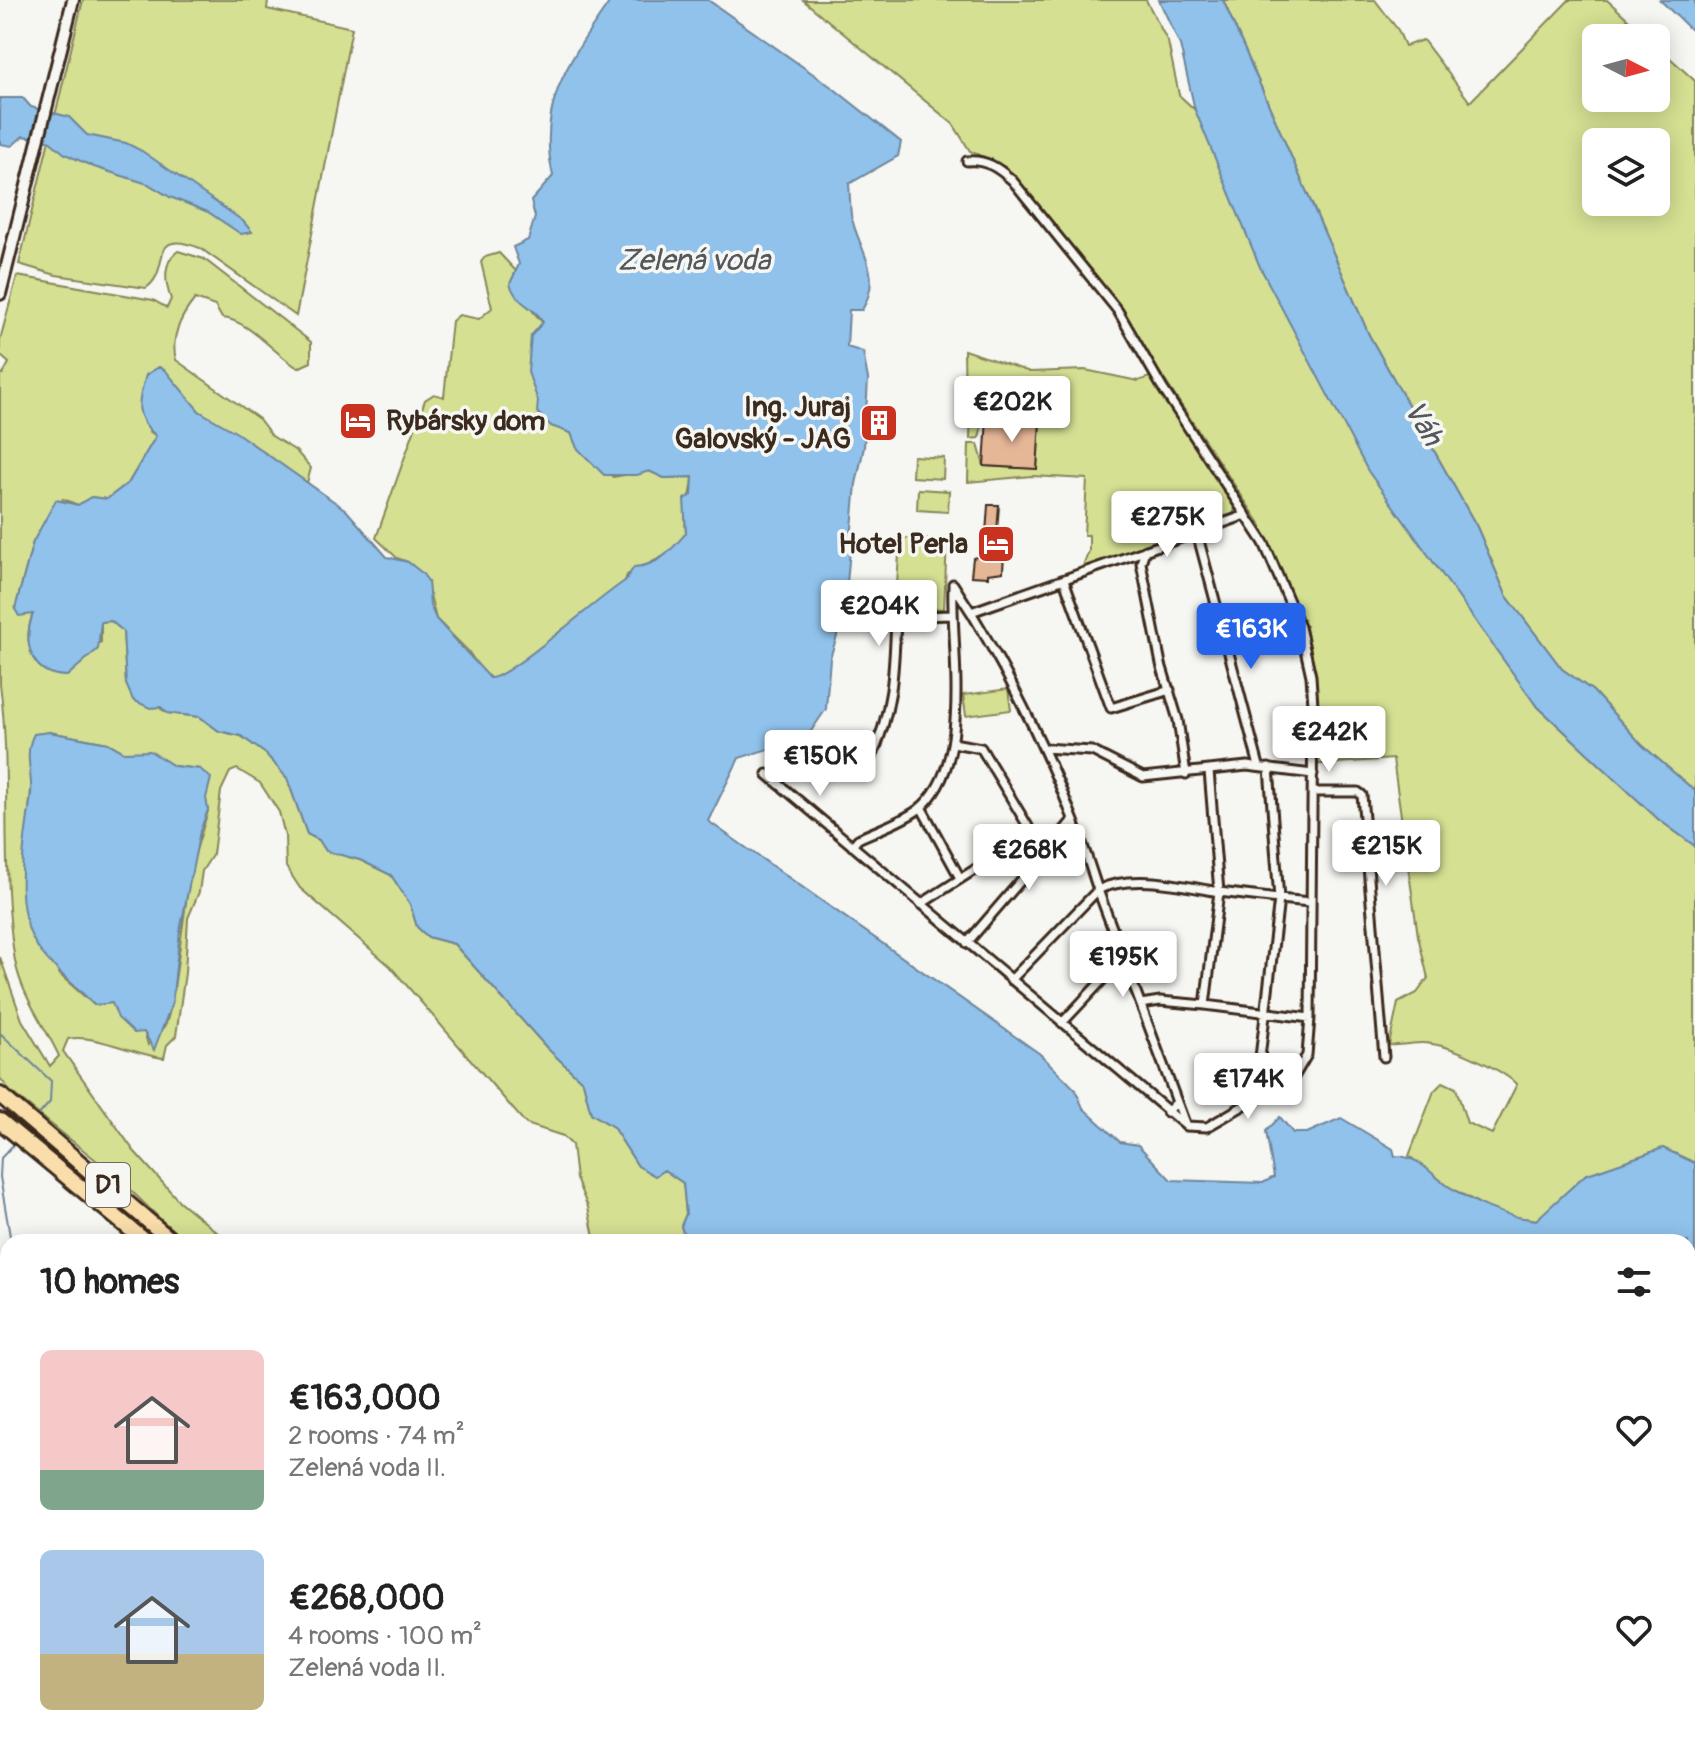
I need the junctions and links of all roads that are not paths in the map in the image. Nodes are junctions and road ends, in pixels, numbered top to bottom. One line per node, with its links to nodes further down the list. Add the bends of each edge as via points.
1 (73, 0): 3 (main road)
2 (967, 161): 4 (street, via 997,167 1017,185 1118,311)
3 (0, 294)
4 (1246, 515): 5 (street); 21 (street, via 1264,543 1306,649)
5 (1197, 533): 6 (street); 16 (street)
6 (1145, 550): 7 (street); 8 (street)
7 (1130, 555): 8 (street); 9 (street)
8 (1141, 563): 12 (street)
9 (1064, 580): 10 (street); 12 (street, via 1111,708)
10 (972, 613): 11 (street); 11 (street, via 953,584); 14 (street)
11 (954, 619): 13 (street); 15 (street, via 896,617 894,685 887,724)
12 (1170, 690): 20 (street)
13 (953, 743): 23 (street); 25 (street, via 981,748)
14 (1044, 748): 20 (street, via 1092,751 1138,776); 24 (street)
15 (870, 762)
16 (1259, 766): 17 (street); 18 (street)
17 (1269, 768): 21 (street); 31 (street)
18 (1209, 771): 20 (street); 30 (street)
19 (767, 774): 27 (street)
20 (1186, 774)
21 (1313, 774): 22 (street)
22 (1313, 792): 32 (street); 42 (street, via 1362,795)
23 (921, 807): 27 (street); 28 (street)
24 (1073, 820): 26 (street); 29 (street)
25 (1032, 833): 26 (street); 28 (street)
26 (1051, 842): 34 (street)
27 (852, 846): 33 (street)
28 (960, 878): 33 (street)
29 (1098, 890): 30 (street, via 1128,882); 35 (street); 36 (street)
30 (1219, 892): 31 (street); 38 (street)
31 (1279, 899): 32 (street); 39 (street)
32 (1310, 902): 40 (street)
33 (921, 904): 34 (street)
34 (967, 943): 36 (street)
35 (1124, 957): 37 (street); 41 (street)
36 (1011, 980): 41 (street)
37 (1141, 1004): 38 (street); 45 (street)
38 (1205, 1005): 39 (street)
39 (1265, 1013): 40 (street); 44 (street)
40 (1310, 1018): 44 (street, via 1307,1055 1293,1082)
41 (1062, 1023): 46 (street)
42 (1384, 1057)
43 (1, 1095): 50 (highway, D1)
44 (1255, 1099): 48 (street, via 1207,1127)
45 (1177, 1102): 46 (street); 48 (street)
46 (1167, 1112): 48 (street)
47 (4, 1125): 49 (highway, D1)
48 (1186, 1126)
49 (136, 1234)
50 (164, 1234)

